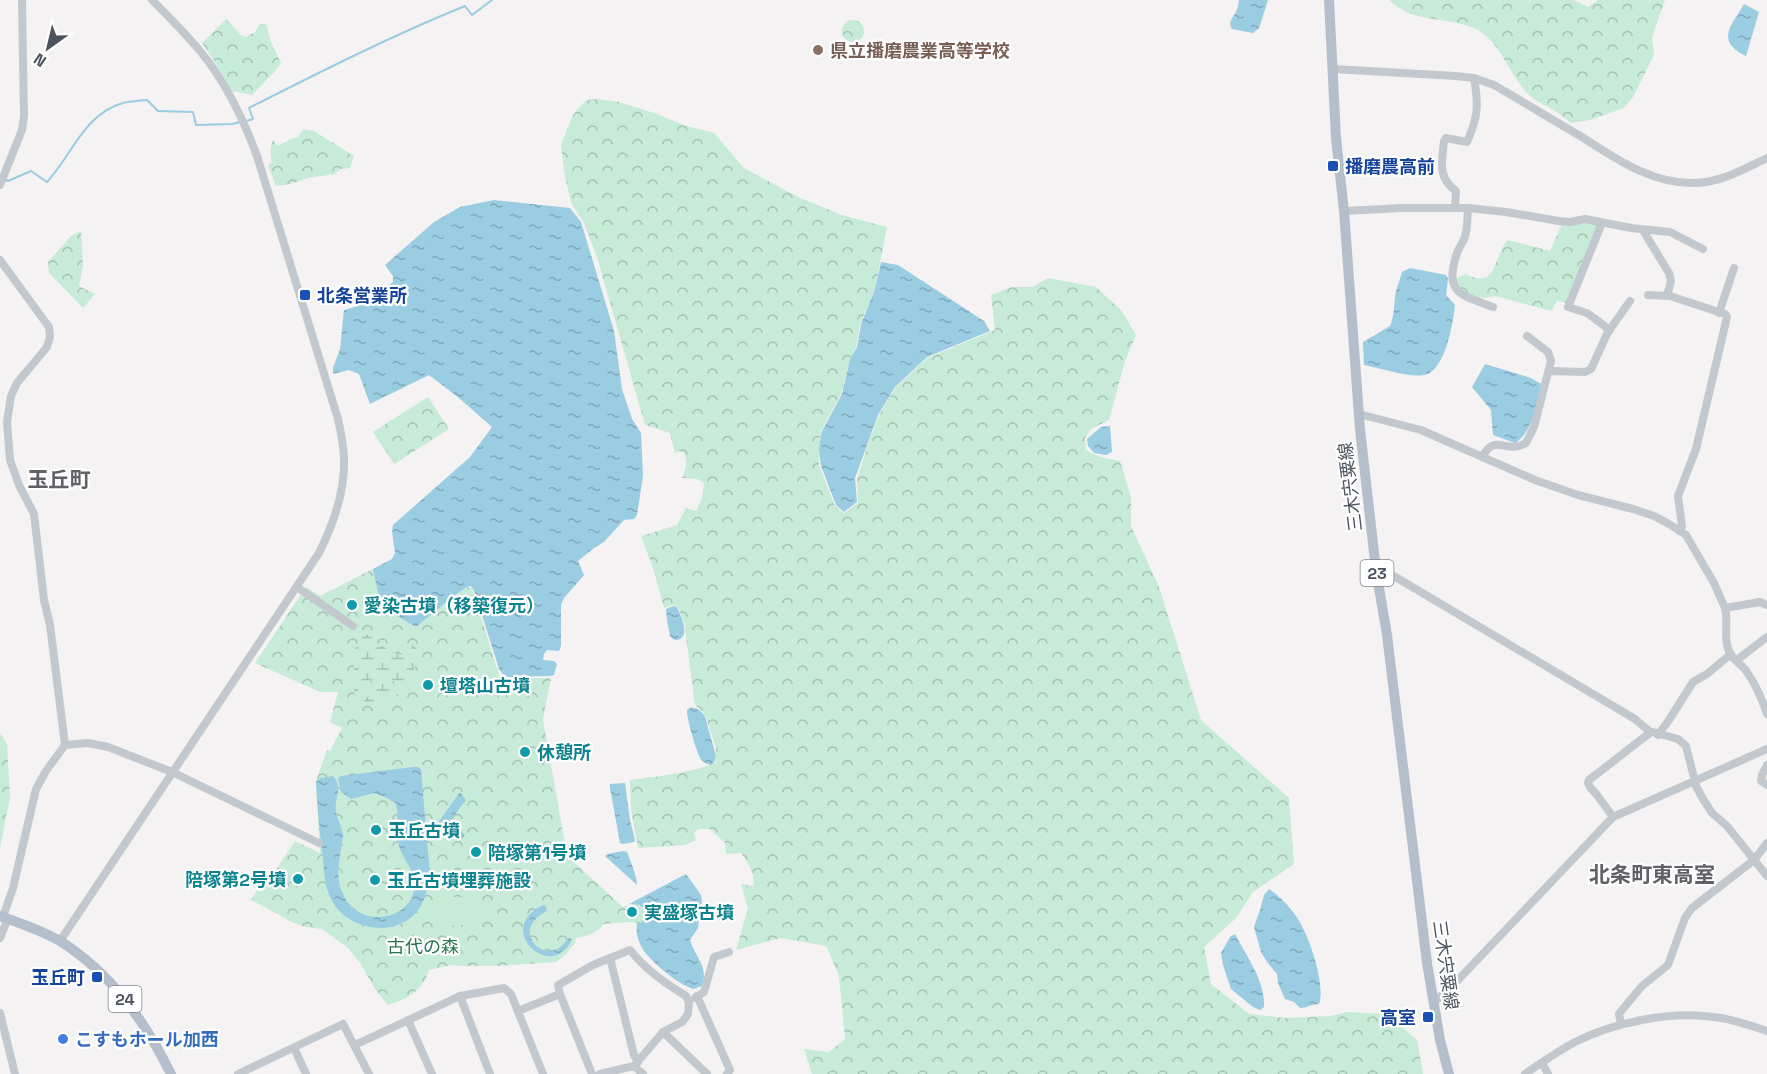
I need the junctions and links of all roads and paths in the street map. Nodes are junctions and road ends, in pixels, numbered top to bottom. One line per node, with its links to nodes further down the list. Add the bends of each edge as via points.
1 (22, 0): 7 (street, via 24,116)
2 (152, 0): 28 (street, via 201,52 220,78 248,131 338,419 344,464 338,508 320,553)
3 (1329, 0): 4 (main road, 三木宍粟線 / 23)
4 (1333, 69): 5 (street); 10 (main road, 三木宍粟線 / 23)
5 (1474, 78): 6 (street, via 1494,85 1654,177 1695,183 1715,180); 8 (street, via 1478,108 1467,142 1446,138 1444,141 1442,170 1456,191)
6 (1767, 158)
7 (0, 185)
8 (1455, 208): 9 (street); 10 (street)
9 (1468, 208): 11 (street); 19 (street, via 1466,236 1457,252 1452,282 1457,291)
10 (1344, 212): 24 (main road, 三木宍粟線 / 23)
11 (1602, 223): 12 (street); 21 (street, via 1568,307 1587,313)
12 (1644, 230): 13 (street, via 1670,232); 17 (street, via 1670,277)
13 (1703, 249)
14 (0, 260): 36 (street, via 48,327 50,337 47,347 17,383 7,422 10,460 34,514)
15 (1734, 268): 20 (street)
16 (1648, 295): 17 (street)
17 (1667, 296): 20 (street)
18 (1630, 302): 21 (street)
19 (1492, 307)
20 (1719, 313): 26 (street, via 1728,321 1696,449 1678,496)
21 (1610, 330): 23 (street, via 1588,371)
22 (1527, 336): 23 (street, via 1550,355)
23 (1549, 371): 25 (street, via 1526,443 1515,447 1491,445)
24 (1359, 414): 25 (street, via 1421,430); 27 (main road, 三木宍粟線 / 23)
25 (1482, 457): 26 (street, via 1578,495 1654,516)
26 (1680, 531): 30 (street, via 1696,550)
27 (1376, 570): 35 (street, via 1387,572); 55 (main road, 三木宍粟線 / 23)
28 (297, 587): 31 (street); 39 (street)
29 (1767, 605): 30 (street, via 1760,602)
30 (1725, 608): 33 (street, via 1726,639)
31 (353, 626)
32 (1767, 637): 33 (street)
33 (1734, 657): 34 (street, via 1755,683); 35 (street, via 1693,682 1681,704)
34 (1767, 714)
35 (1654, 733): 40 (street, via 1678,739 1686,746); 42 (street, via 1589,780)
36 (65, 745): 39 (street, via 88,743 108,747); 47 (street, via 36,789)
37 (1766, 751): 40 (street)
38 (1767, 765): 41 (street, via 1761,781)
39 (172, 772): 43 (street); 49 (street)
40 (1695, 781): 42 (street); 45 (street, via 1712,813)
41 (1767, 785)
42 (1613, 818): 55 (street, via 1458,980)
43 (319, 843)
44 (1767, 843): 45 (street)
45 (1754, 860): 46 (street); 60 (street, via 1692,908 1668,965 1622,1010)
46 (1767, 876)
47 (4, 917): 48 (street); 49 (main road, 24)
48 (0, 938)
49 (60, 941): 69 (main road, 24, via 93,966 130,1004)
50 (729, 952): 54 (street, via 714,957 704,992)
51 (609, 958): 52 (street, via 558,986); 56 (street, via 630,950 642,965 686,996); 66 (street)
52 (560, 994): 57 (street); 75 (street)
53 (460, 996): 57 (street, via 504,988); 59 (street); 73 (street)
54 (697, 996): 56 (street); 79 (street, via 730,1070)
55 (1434, 1000): 80 (main road, 三木宍粟線 / 23)
56 (689, 1003): 62 (street, via 682,1022)
57 (518, 1011): 74 (street)
58 (0, 1013): 68 (street)
59 (408, 1020): 63 (street); 72 (street)
60 (1621, 1024): 61 (street, via 1712,1016); 65 (street, via 1576,1042)
61 (1767, 1030)
62 (663, 1032): 66 (street); 78 (street)
63 (355, 1045): 64 (street, via 343,1024); 71 (street)
64 (294, 1048): 67 (street); 70 (street)
65 (1542, 1063): 81 (street); 82 (street)
66 (636, 1064): 76 (street); 77 (street)
67 (242, 1073)
68 (15, 1074)
69 (171, 1074)
70 (306, 1074)
71 (369, 1074)
72 (432, 1074)
73 (490, 1074)
74 (543, 1074)
75 (592, 1074)
76 (600, 1074)
77 (643, 1074)
78 (707, 1074)
79 (727, 1074)
80 (1449, 1074)
81 (1525, 1074)
82 (1548, 1074)

